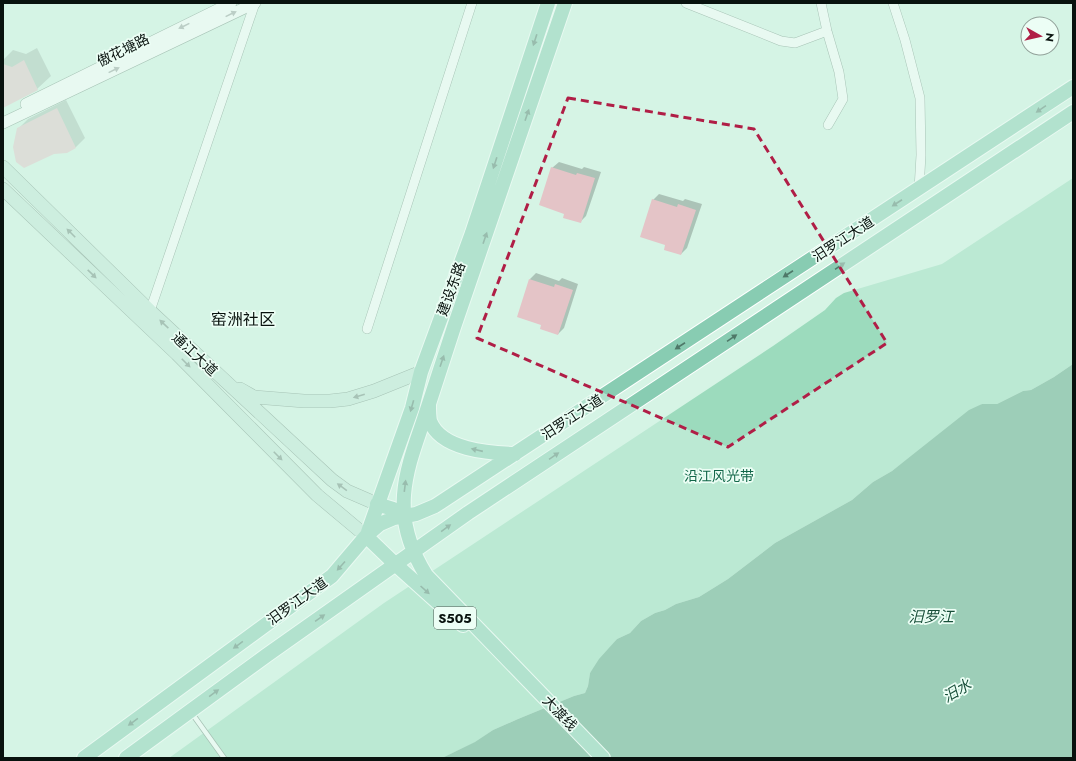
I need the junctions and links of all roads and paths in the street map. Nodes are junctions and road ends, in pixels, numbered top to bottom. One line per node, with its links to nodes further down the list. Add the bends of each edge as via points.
1 (232, 3): 12 (street, one-way to 12)
2 (255, 3): 13 (street, 傲花塘路, one-way to 2); 18 (street)
3 (472, 3): 19 (street)
4 (548, 3): 20 (main road, 建设东路, one-way to 20, via 472,233)
5 (565, 3): 22 (main road, 建设东路, one-way to 5)
6 (686, 3): 9 (street, via 781,41 795,43)
7 (821, 3): 9 (street)
8 (893, 3): 17 (street, via 920,98)
9 (827, 31): 14 (street, via 839,72 843,98)
10 (1073, 87): 17 (main road, 汨罗江大道, one-way to 17)
11 (1073, 112): 27 (main road, 汨罗江大道, one-way to 11)
12 (3, 115)
13 (3, 123)
14 (828, 125)
15 (3, 167): 18 (main road, 通江大道, one-way to 15)
16 (3, 189): 18 (main road, 通江大道, one-way to 18)
17 (919, 189): 23 (main road, 汨罗江大道, one-way to 23)
18 (146, 316): 21 (main road, 通江大道, one-way to 18); 26 (main road, 通江大道, one-way to 26, via 177,354 316,495)
19 (367, 329)
20 (421, 372): 21 (main road, one-way to 21, via 374,391 348,399 330,400 304,401 254,397); 24 (main road, 建设东路, one-way to 24, via 412,408)
21 (227, 382): 24 (main road, 通江大道, one-way to 21, via 347,491 334,481)
22 (429, 404): 23 (main road, one-way to 22, via 492,453 446,439 437,432 430,420); 25 (main road, 建设东路, one-way to 22, via 407,473)
23 (515, 454): 25 (main road, 汨罗江大道, via 435,506)
24 (377, 504): 25 (main road, 通江大道, via 393,509); 26 (main road, 建设东路)
25 (404, 517): 26 (main road, 汨罗江大道, via 385,521); 27 (main road, 建设东路)
26 (366, 536): 28 (main road, S505); 31 (main road, 汨罗江大道, one-way to 31, via 332,576)
27 (414, 551): 28 (main road, 汨罗江大道); 29 (main road, S505, via 426,575)
28 (395, 564): 29 (main road, S505, one-way to 29); 30 (main road, 汨罗江大道, one-way to 28)
29 (516, 670): 34 (main road, S505); 35 (main road, 大渡线 / S505)
30 (190, 711): 32 (main road, 汨罗江大道); 33 (lane)
31 (84, 758)
32 (126, 758)
33 (224, 758)
34 (596, 758)
35 (604, 758)

